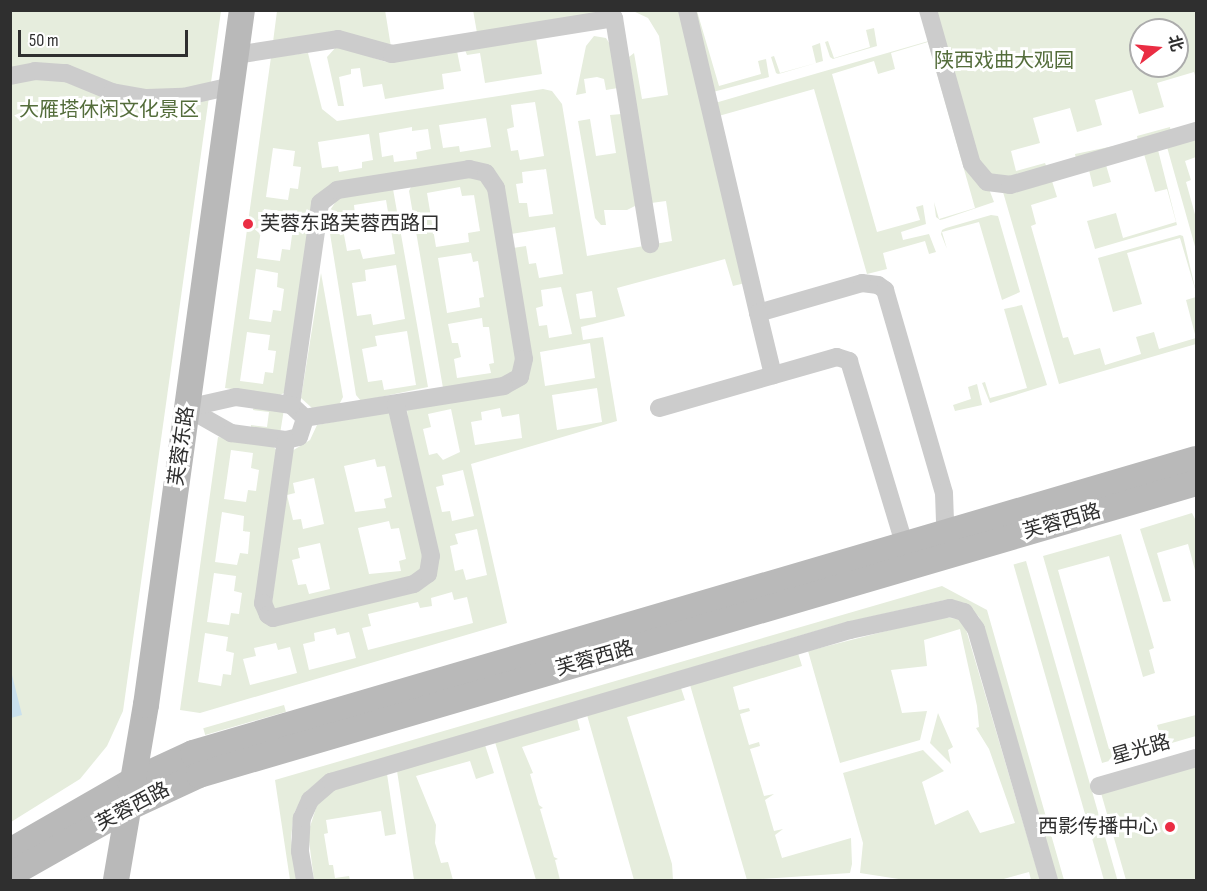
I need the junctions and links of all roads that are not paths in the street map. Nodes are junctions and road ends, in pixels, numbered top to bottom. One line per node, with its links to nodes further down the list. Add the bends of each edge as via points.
1 (242, 10): 4 (main road, 芙蓉东路)
2 (687, 10): 9 (street)
3 (928, 10): 7 (street, via 972,164 987,182 1010,184)
4 (236, 55): 6 (main road, 芙蓉东路); 8 (street, via 338,39 392,54 614,18)
5 (10, 76): 6 (street, via 51,71 112,92 147,98 183,97)
6 (232, 86): 13 (main road, 芙蓉东路)
7 (1197, 131)
8 (650, 244)
9 (758, 313): 10 (street); 19 (street, via 862,283 885,290 944,493)
10 (773, 375): 14 (street); 20 (street, via 837,357 853,366)
11 (396, 404): 12 (street, via 504,386 520,377 523,368 496,188 493,180 478,169 337,190 324,197 318,210); 15 (street); 16 (street, via 431,556 428,574 414,584 273,618 263,603)
12 (291, 405): 13 (street, via 236,397); 15 (street)
13 (187, 408): 16 (street, via 231,433); 22 (main road, 芙蓉东路)
14 (659, 408)
15 (305, 418): 16 (street, via 303,432)
16 (286, 440)
17 (1197, 459): 19 (main road, 芙蓉西路)
18 (1197, 483): 19 (main road, 芙蓉西路)
19 (951, 543): 20 (main road, 芙蓉西路)
20 (908, 556): 22 (main road, 芙蓉西路, via 193,753); 24 (main road, 芙蓉西路, via 199,775)
21 (1197, 758): 23 (street, 星光路)
22 (133, 781): 24 (main road, 芙蓉东路); 25 (main road, 芙蓉西路)
23 (1099, 786)
24 (128, 808): 26 (main road, 芙蓉西路); 27 (main road, 芙蓉东路)
25 (10, 851)
26 (10, 875)
27 (116, 880)
28 (305, 880): 29 (street, via 300,851 302,818 310,800 331,782 850,630 950,608 964,612 976,629)
29 (1049, 880)

